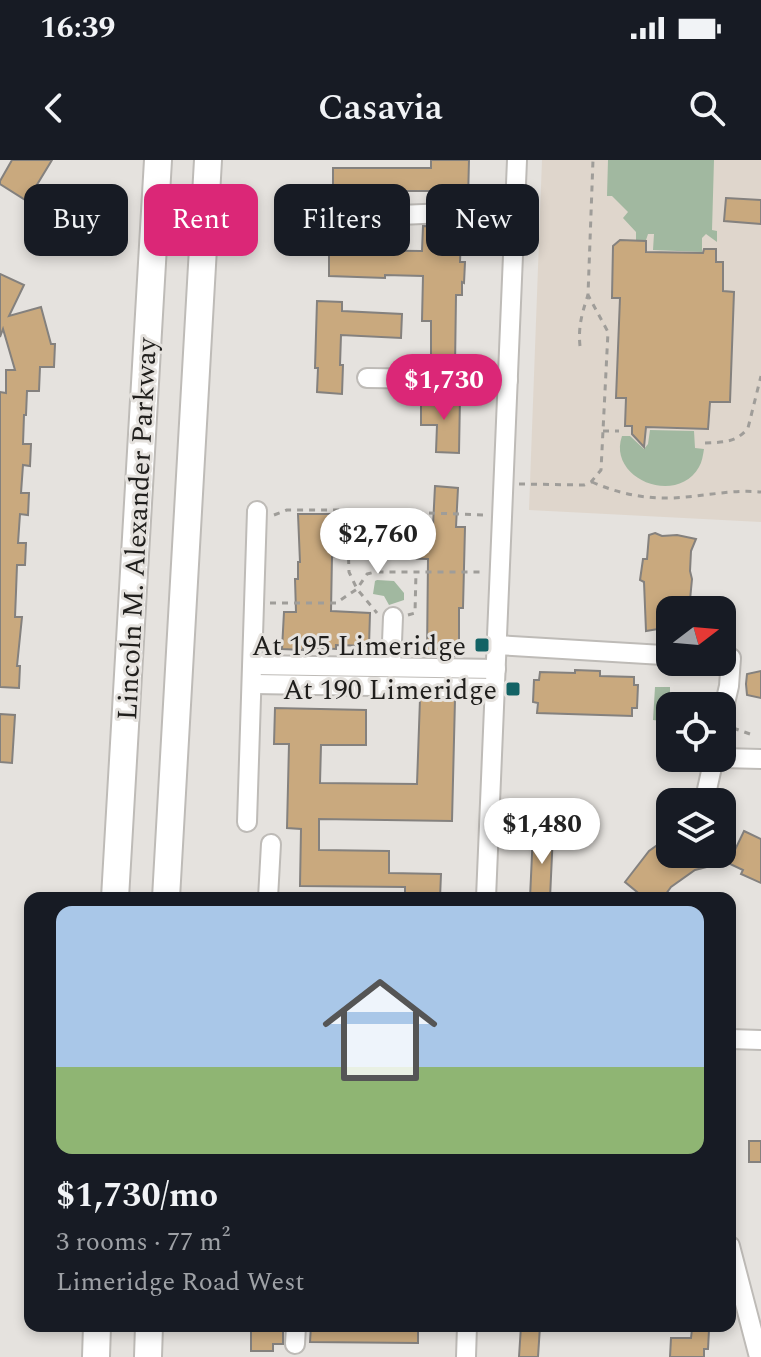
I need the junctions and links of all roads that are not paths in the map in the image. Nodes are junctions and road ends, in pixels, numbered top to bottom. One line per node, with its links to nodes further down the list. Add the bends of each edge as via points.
1 (158, 160): 21 (highway, Lincoln M. Alexander Parkway)
2 (208, 160): 22 (highway, Lincoln M. Alexander Parkway)
3 (517, 160): 4 (street)
4 (516, 184)
5 (513, 256): 7 (street)
6 (367, 378): 7 (street)
7 (508, 380): 10 (street)
8 (257, 511): 12 (street)
9 (393, 617): 13 (street)
10 (496, 645): 11 (street); 14 (street)
11 (656, 655)
12 (253, 665): 13 (street); 15 (street)
13 (391, 667): 14 (street)
14 (496, 669): 16 (street)
15 (253, 684): 16 (street); 19 (street)
16 (495, 688): 24 (street)
17 (736, 758): 18 (street)
18 (761, 759)
19 (247, 822)
20 (271, 844): 23 (street)
21 (115, 892)
22 (166, 892)
23 (268, 892)
24 (486, 892)
25 (736, 1039): 26 (street)
26 (761, 1040)
27 (736, 1269): 34 (street)
28 (97, 1332): 31 (highway)
29 (149, 1332): 32 (highway)
30 (467, 1332): 33 (street)
31 (96, 1357)
32 (148, 1357)
33 (466, 1357)
34 (759, 1357)

